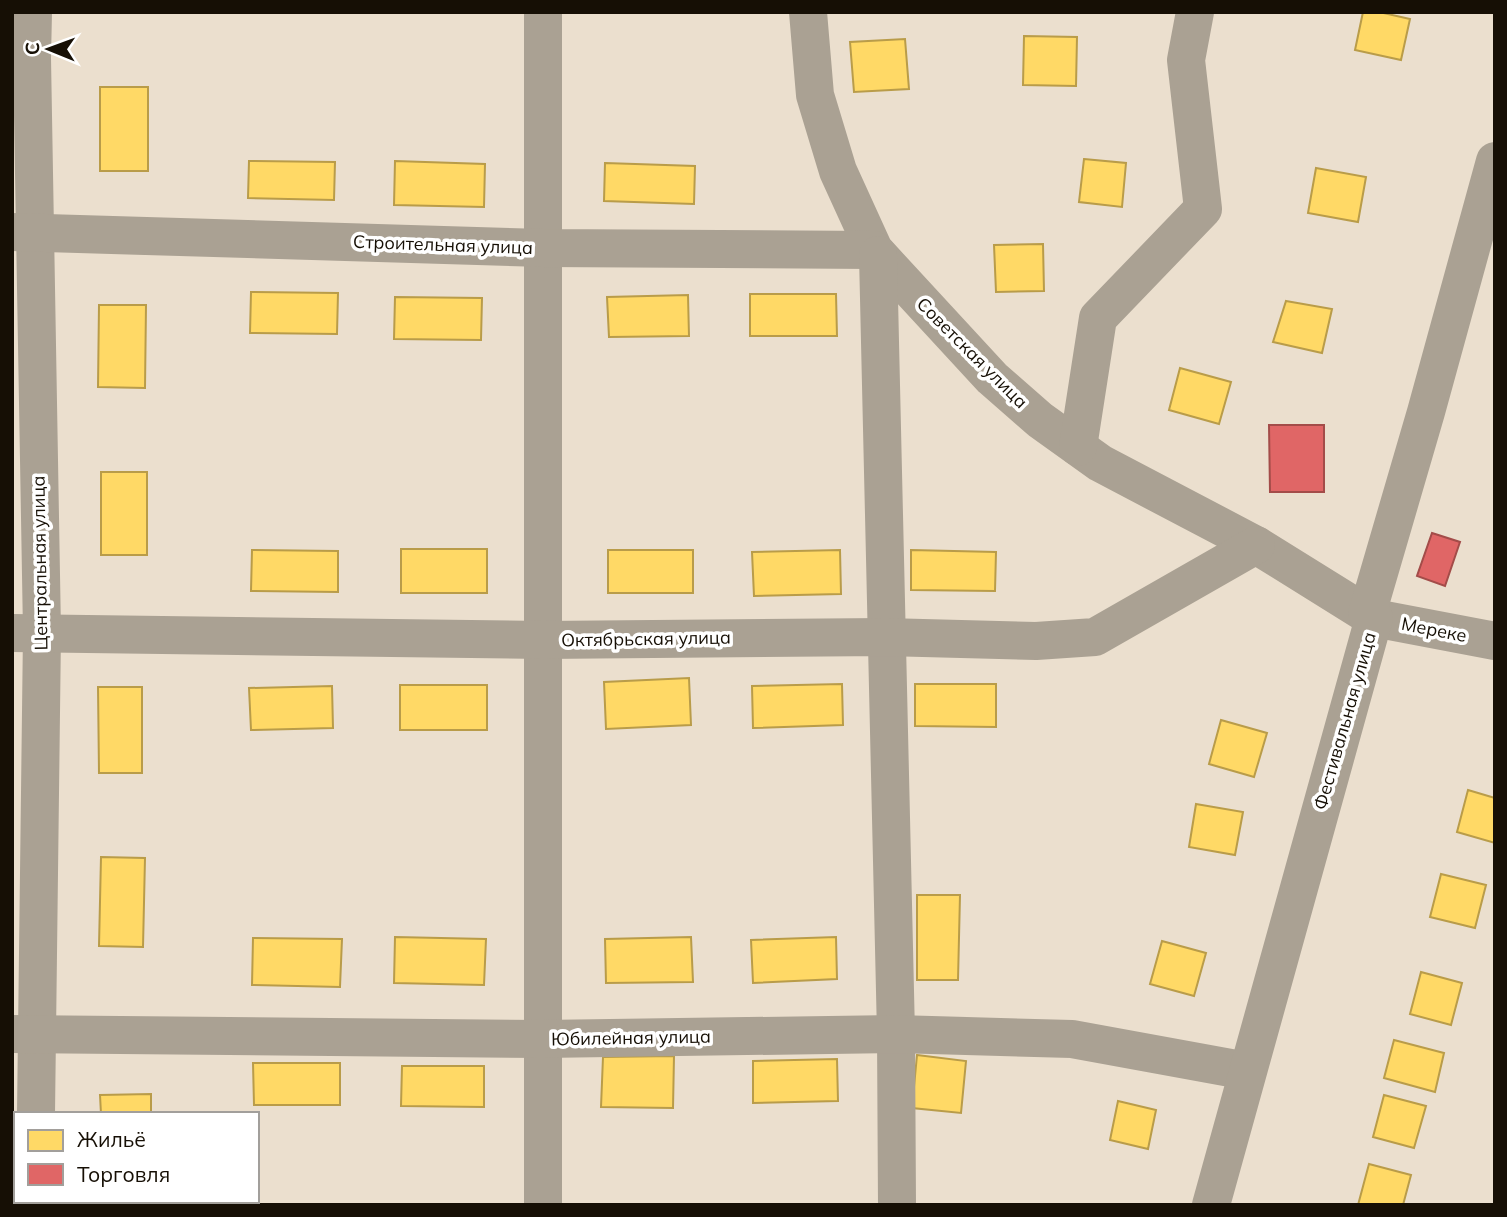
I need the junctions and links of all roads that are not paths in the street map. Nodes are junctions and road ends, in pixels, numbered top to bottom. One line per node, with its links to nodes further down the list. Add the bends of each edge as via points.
1 (33, 12): 7 (street, Центральная улица)
2 (543, 12): 8 (street)
3 (808, 12): 9 (street, Советская улица, via 815,96 838,171)
4 (1195, 12): 10 (street, via 1186,61 1203,209 1098,318)
5 (1495, 161): 6 (street, Фестивальная улица)
6 (1488, 209): 12 (street, Фестивальная улица, via 1426,412)
7 (24, 232): 8 (street, Строительная улица); 13 (street, Центральная улица)
8 (543, 248): 9 (street, Строительная улица); 15 (street)
9 (876, 252): 10 (street, Советская улица, via 992,379); 14 (street)
10 (1077, 447): 11 (street, Советская улица)
11 (1256, 545): 12 (street, Советская улица); 14 (street, Октябрьская улица, via 1095,637 1036,641)
12 (1371, 616): 16 (street, Мереке); 20 (street, Фестивальная улица)
13 (27, 632): 15 (street, Октябрьская улица); 17 (street, Центральная улица)
14 (885, 637): 15 (street, Октябрьская улица); 18 (street)
15 (543, 640): 19 (street)
16 (1495, 641)
17 (24, 1034): 19 (street, Юбилейная улица); 21 (street, Центральная улица)
18 (896, 1034): 19 (street, Юбилейная улица); 20 (street, Юбилейная улица, via 1072,1039); 23 (street)
19 (542, 1039): 22 (street)
20 (1247, 1071): 24 (street, Фестивальная улица)
21 (36, 1112)
22 (543, 1205)
23 (897, 1205)
24 (1211, 1205)

